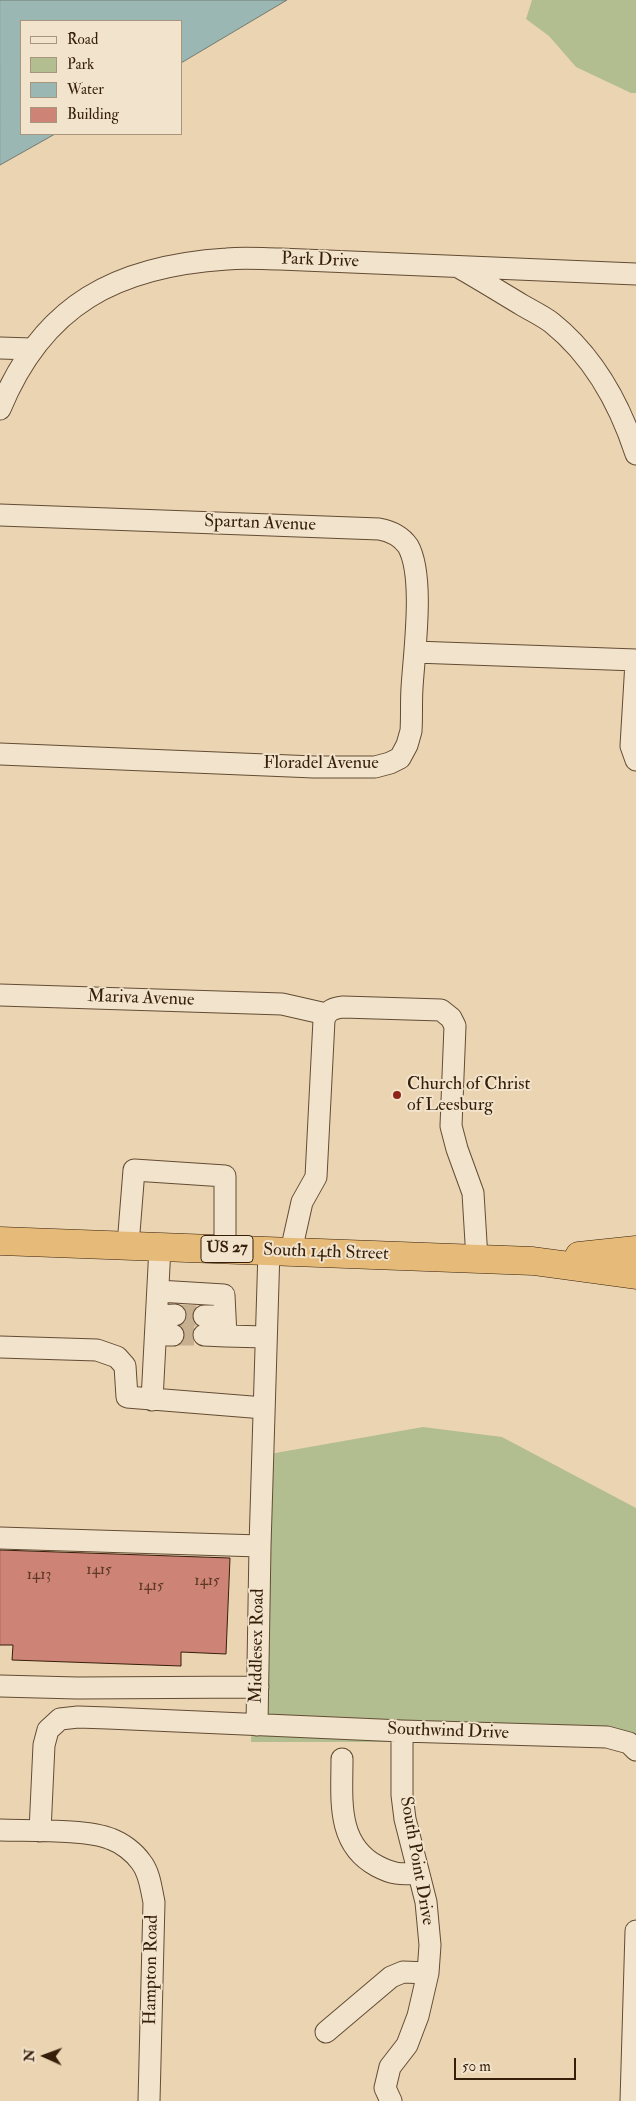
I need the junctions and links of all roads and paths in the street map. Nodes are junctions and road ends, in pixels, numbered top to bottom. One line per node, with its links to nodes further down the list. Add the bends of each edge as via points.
1 (458, 267): 2 (street, Park Drive); 4 (street, Park Drive, via 228,258 167,267 108,286 87,297 48,329); 6 (street, via 551,322 572,341 612,398)
2 (636, 274)
3 (0, 348): 4 (street)
4 (32, 350): 5 (street, Park Drive)
5 (0, 409)
6 (636, 454)
7 (0, 516): 8 (street, Spartan Avenue, via 379,529 391,532 408,547 414,564)
8 (415, 652): 9 (street); 10 (street, Floradel Avenue, via 412,717 407,745 400,758 376,767)
9 (636, 661): 11 (street, via 631,746)
10 (0, 754)
11 (636, 760)
12 (0, 995): 13 (street, Mariva Avenue, via 282,1004)
13 (326, 1014): 19 (street, Middlesex Road, via 316,1177); 20 (street, via 343,1007 440,1010 451,1018 455,1026 451,1126 473,1193)
14 (0, 1241): 15 (highway, South 14th Street / US 27)
15 (128, 1246): 16 (highway, South 14th Street / US 27); 17 (street, via 134,1170 225,1176)
16 (160, 1247): 17 (highway, South 14th Street / US 27); 23 (street)
17 (225, 1249): 19 (highway, South 14th Street / US 27)
18 (636, 1250): 21 (highway, South 14th Street / US 27)
19 (280, 1251): 20 (highway, South 14th Street / US 27); 26 (street, Middlesex Road)
20 (477, 1259): 21 (highway, South 14th Street / US 27)
21 (533, 1261): 22 (highway, South 14th Street / US 27)
22 (636, 1275)
23 (158, 1291): 25 (street, via 224,1295); 28 (street, via 165,1325)
24 (204, 1325): 25 (street)
25 (226, 1326): 26 (street)
26 (266, 1337): 29 (street, Middlesex Road)
27 (0, 1347): 28 (street, via 96,1350 117,1357 125,1366 127,1397)
28 (152, 1400): 29 (street)
29 (264, 1408): 31 (street, Middlesex Road)
30 (0, 1538): 31 (street)
31 (260, 1546): 33 (street, Middlesex Road)
32 (0, 1686): 33 (street)
33 (258, 1687): 34 (street, Middlesex Road)
34 (257, 1725): 35 (street, Southwind Drive); 39 (street, Middlesex Road, via 78,1717 60,1719 48,1730 44,1745)
35 (402, 1731): 36 (street, Southwind Drive, via 607,1737 629,1743); 40 (street, South Point Drive, via 404,1811)
36 (635, 1750)
37 (342, 1759): 40 (street, via 342,1805 354,1848 367,1861 394,1874)
38 (0, 1830): 39 (street)
39 (40, 1831): 44 (street, Hampton Road, via 110,1838 127,1848 142,1863 150,1880 154,1902)
40 (418, 1873): 42 (street, South Point Drive, via 426,1902 430,1946)
41 (636, 1931): 46 (street)
42 (428, 1972): 43 (street, via 403,1972 391,1977); 45 (street, South Point Drive, via 418,2016 406,2045 390,2067 384,2088)
43 (326, 2032)
44 (149, 2101)
45 (391, 2101)
46 (631, 2101)

